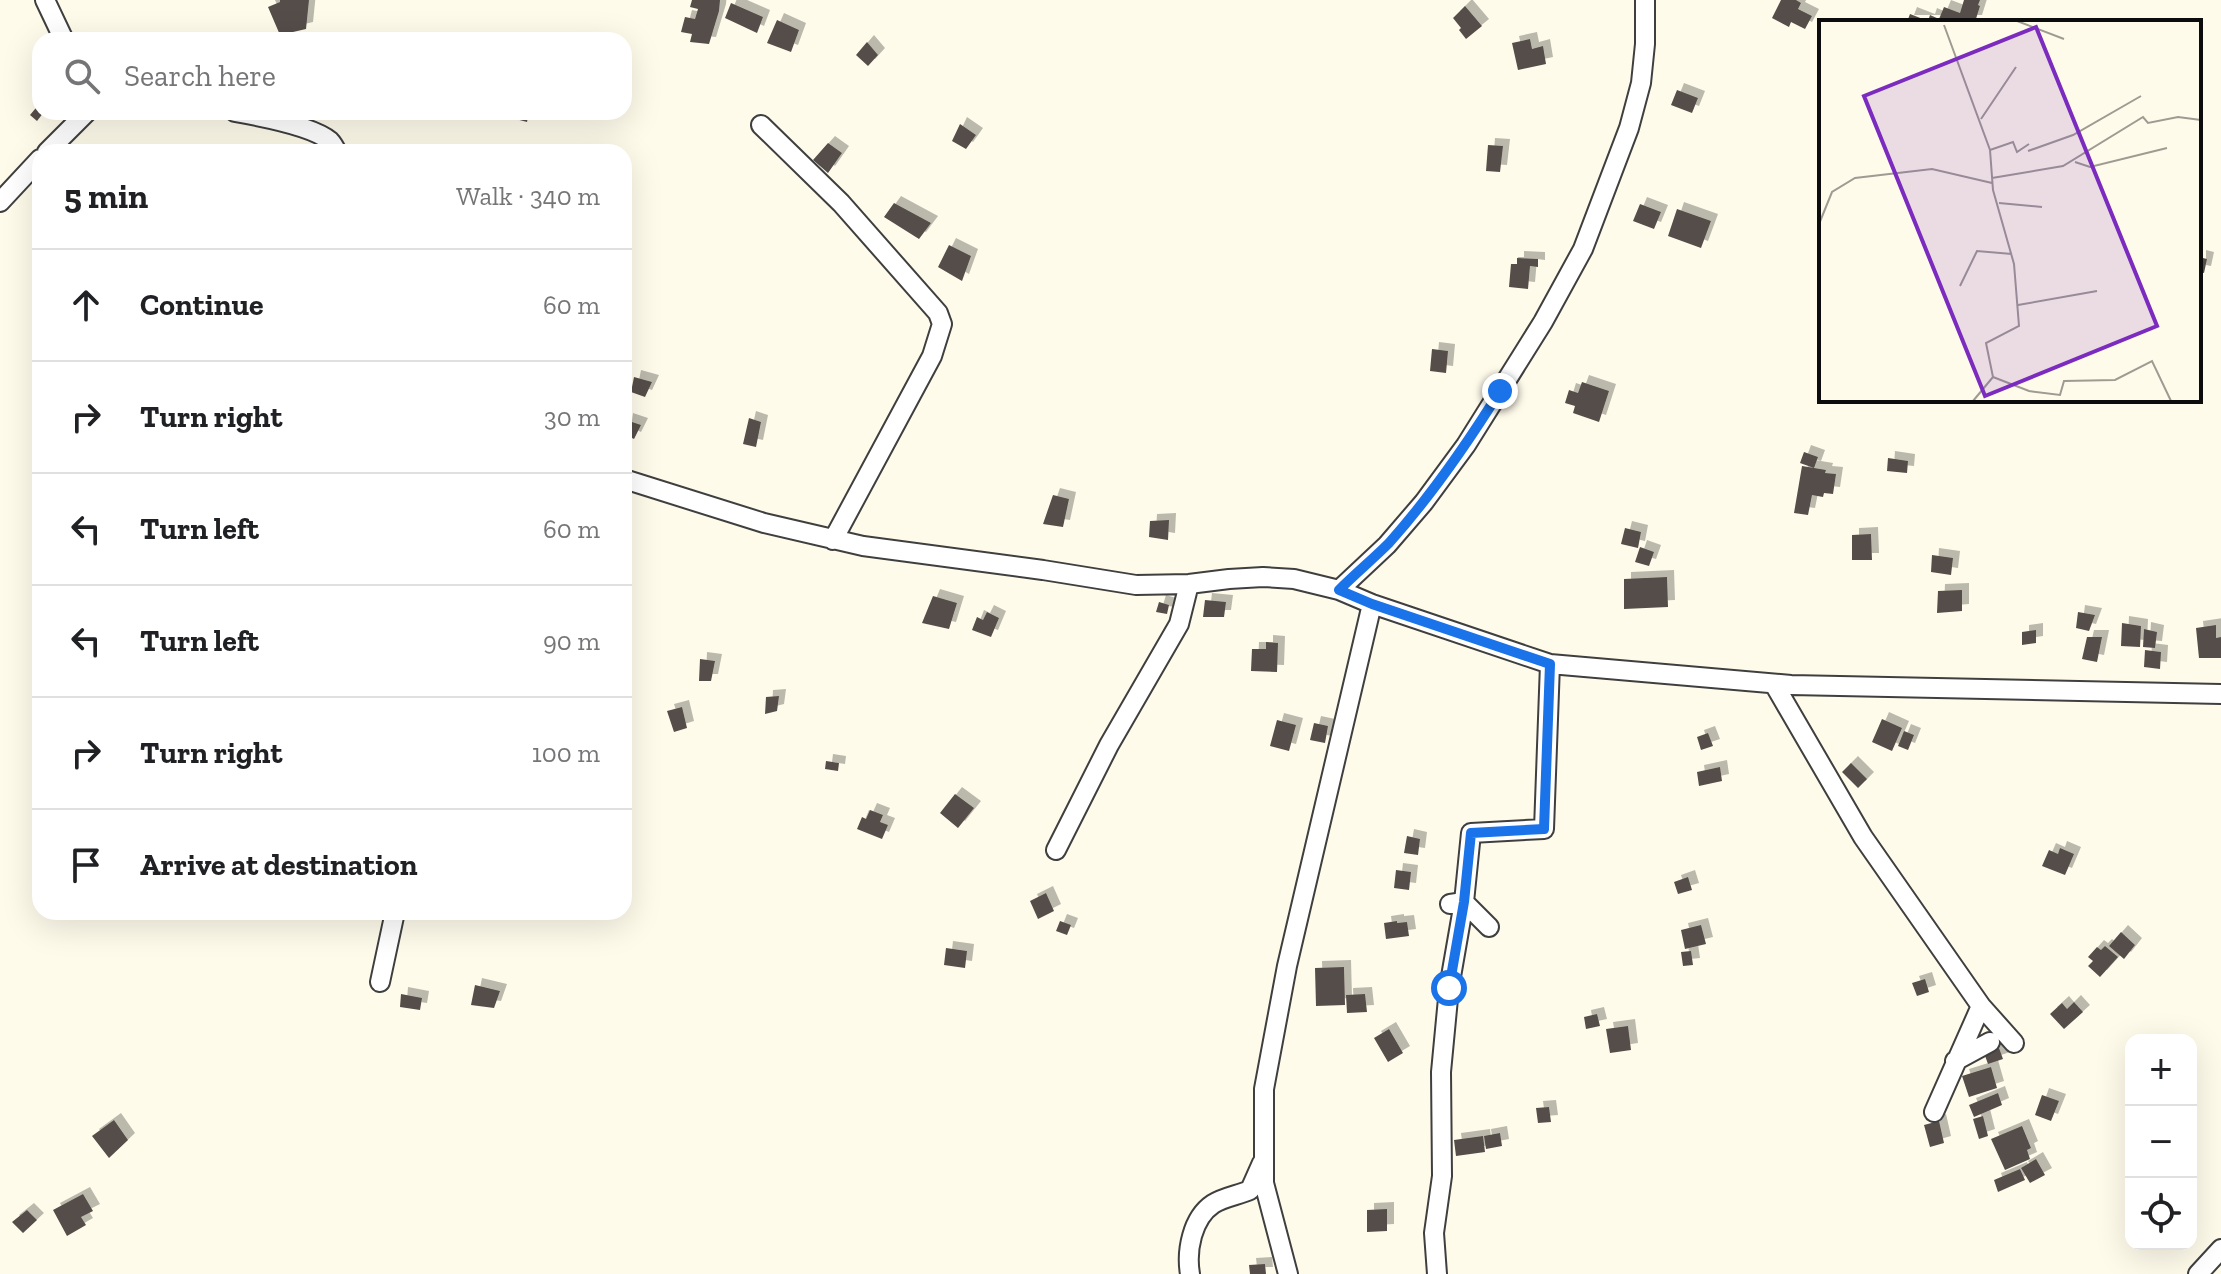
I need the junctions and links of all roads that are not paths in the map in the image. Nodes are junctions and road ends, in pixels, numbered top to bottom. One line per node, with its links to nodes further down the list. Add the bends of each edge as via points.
1 (45, 0): 3 (street)
2 (1645, 0): 14 (street, via 1641,83 1583,249 1466,445 1387,545)
3 (60, 32)
4 (79, 120): 7 (street)
5 (274, 120): 8 (street)
6 (761, 125): 12 (street, via 841,203 942,324 932,356)
7 (55, 144)
8 (332, 144)
9 (32, 168): 10 (street)
10 (0, 202)
11 (632, 482): 12 (street)
12 (833, 540): 13 (street, via 1136,585)
13 (1189, 584): 14 (street, via 1263,577); 19 (street, via 1179,624)
14 (1339, 590): 15 (street)
15 (1372, 604): 16 (street); 29 (street, via 1287,966 1264,1089)
16 (1550, 664): 17 (street); 20 (street, via 1544,829 1471,833)
17 (1774, 684): 18 (street); 24 (street, via 1863,837)
18 (2221, 694)
19 (1056, 850)
20 (1457, 903): 22 (street); 33 (street, via 1441,1072)
21 (393, 920): 23 (street)
22 (1489, 927)
23 (380, 982)
24 (1981, 1006): 26 (street); 27 (street)
25 (1990, 1042): 27 (street)
26 (2014, 1043)
27 (1955, 1061): 28 (street)
28 (1934, 1112)
29 (1265, 1157): 31 (street, via 1250,1190 1212,1204 1195,1226 1187,1258); 32 (street, via 1264,1183)
30 (2221, 1249): 34 (street)
31 (1190, 1274)
32 (1288, 1274)
33 (1437, 1274)
34 (2198, 1274)

